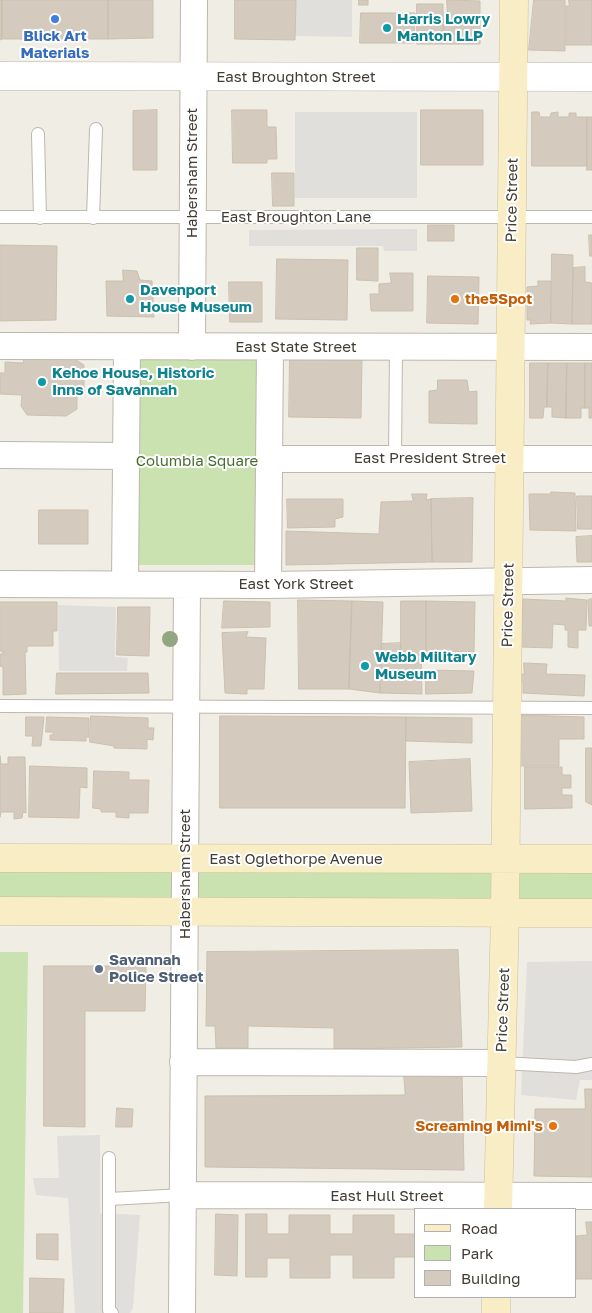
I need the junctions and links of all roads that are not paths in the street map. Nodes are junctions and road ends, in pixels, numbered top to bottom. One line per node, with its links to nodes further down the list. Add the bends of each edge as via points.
1 (194, 0): 4 (street, Habersham Street)
2 (514, 0): 5 (main road, Price Street)
3 (0, 76): 4 (street, East Broughton Street)
4 (192, 76): 5 (street, East Broughton Street); 11 (street, Habersham Street)
5 (513, 77): 6 (street, East Broughton Street); 9 (main road, Price Street)
6 (592, 77)
7 (96, 129): 14 (lane)
8 (38, 134): 13 (lane)
9 (512, 215): 10 (lane, East Broughton Lane); 11 (lane, East Broughton Lane); 21 (main road, Price Street)
10 (592, 216)
11 (192, 217): 14 (lane, East Broughton Lane); 17 (street, Habersham Street)
12 (0, 218): 13 (lane, East Broughton Lane)
13 (40, 218): 14 (lane, East Broughton Lane)
14 (93, 218)
15 (0, 346): 16 (street, East State Street)
16 (127, 347): 17 (street, East State Street); 23 (street)
17 (192, 347): 18 (street, East State Street)
18 (270, 347): 20 (street, East State Street); 26 (street)
19 (592, 347): 21 (street, East State Street)
20 (396, 348): 21 (street, East State Street); 24 (lane)
21 (510, 348): 25 (main road, Price Street)
22 (0, 455): 23 (street)
23 (126, 456): 31 (street)
24 (395, 458): 25 (street, East President Street); 26 (street, East President Street)
25 (509, 458): 27 (street, East President Street); 29 (main road, Price Street)
26 (269, 459): 33 (street)
27 (592, 459)
28 (592, 580): 29 (street, East York Street)
29 (508, 581): 33 (street, East York Street); 36 (main road, Price Street)
30 (0, 584): 31 (street, East York Street)
31 (125, 584): 32 (street, East York Street)
32 (187, 585): 33 (street, East York Street); 35 (street, Habersham Street)
33 (268, 585)
34 (0, 706): 35 (lane)
35 (186, 707): 36 (lane); 40 (street, Habersham Street)
36 (507, 707): 37 (lane); 38 (main road, Price Street)
37 (592, 708)
38 (505, 857): 40 (main road, East Oglethorpe Avenue); 41 (main road, East Oglethorpe Avenue); 44 (main road, Price Street)
39 (0, 858): 40 (main road, East Oglethorpe Avenue)
40 (185, 859): 43 (street, Habersham Street)
41 (592, 859)
42 (0, 911): 43 (main road)
43 (185, 912): 44 (main road); 46 (street, Habersham Street)
44 (505, 912): 45 (main road); 47 (main road, Price Street)
45 (592, 913)
46 (183, 1062): 47 (street); 50 (street, Habersham Street)
47 (501, 1063): 48 (lane, via 576,1067); 53 (main road, Price Street)
48 (592, 1064)
49 (109, 1158): 52 (lane)
50 (182, 1195): 52 (lane); 53 (street, East Hull Street); 56 (street, Habersham Street)
51 (592, 1196): 53 (street, East Hull Street)
52 (109, 1199): 55 (lane, via 109,1310)
53 (498, 1203)
54 (496, 1298): 57 (main road)
55 (112, 1313)
56 (182, 1313)
57 (496, 1313)

